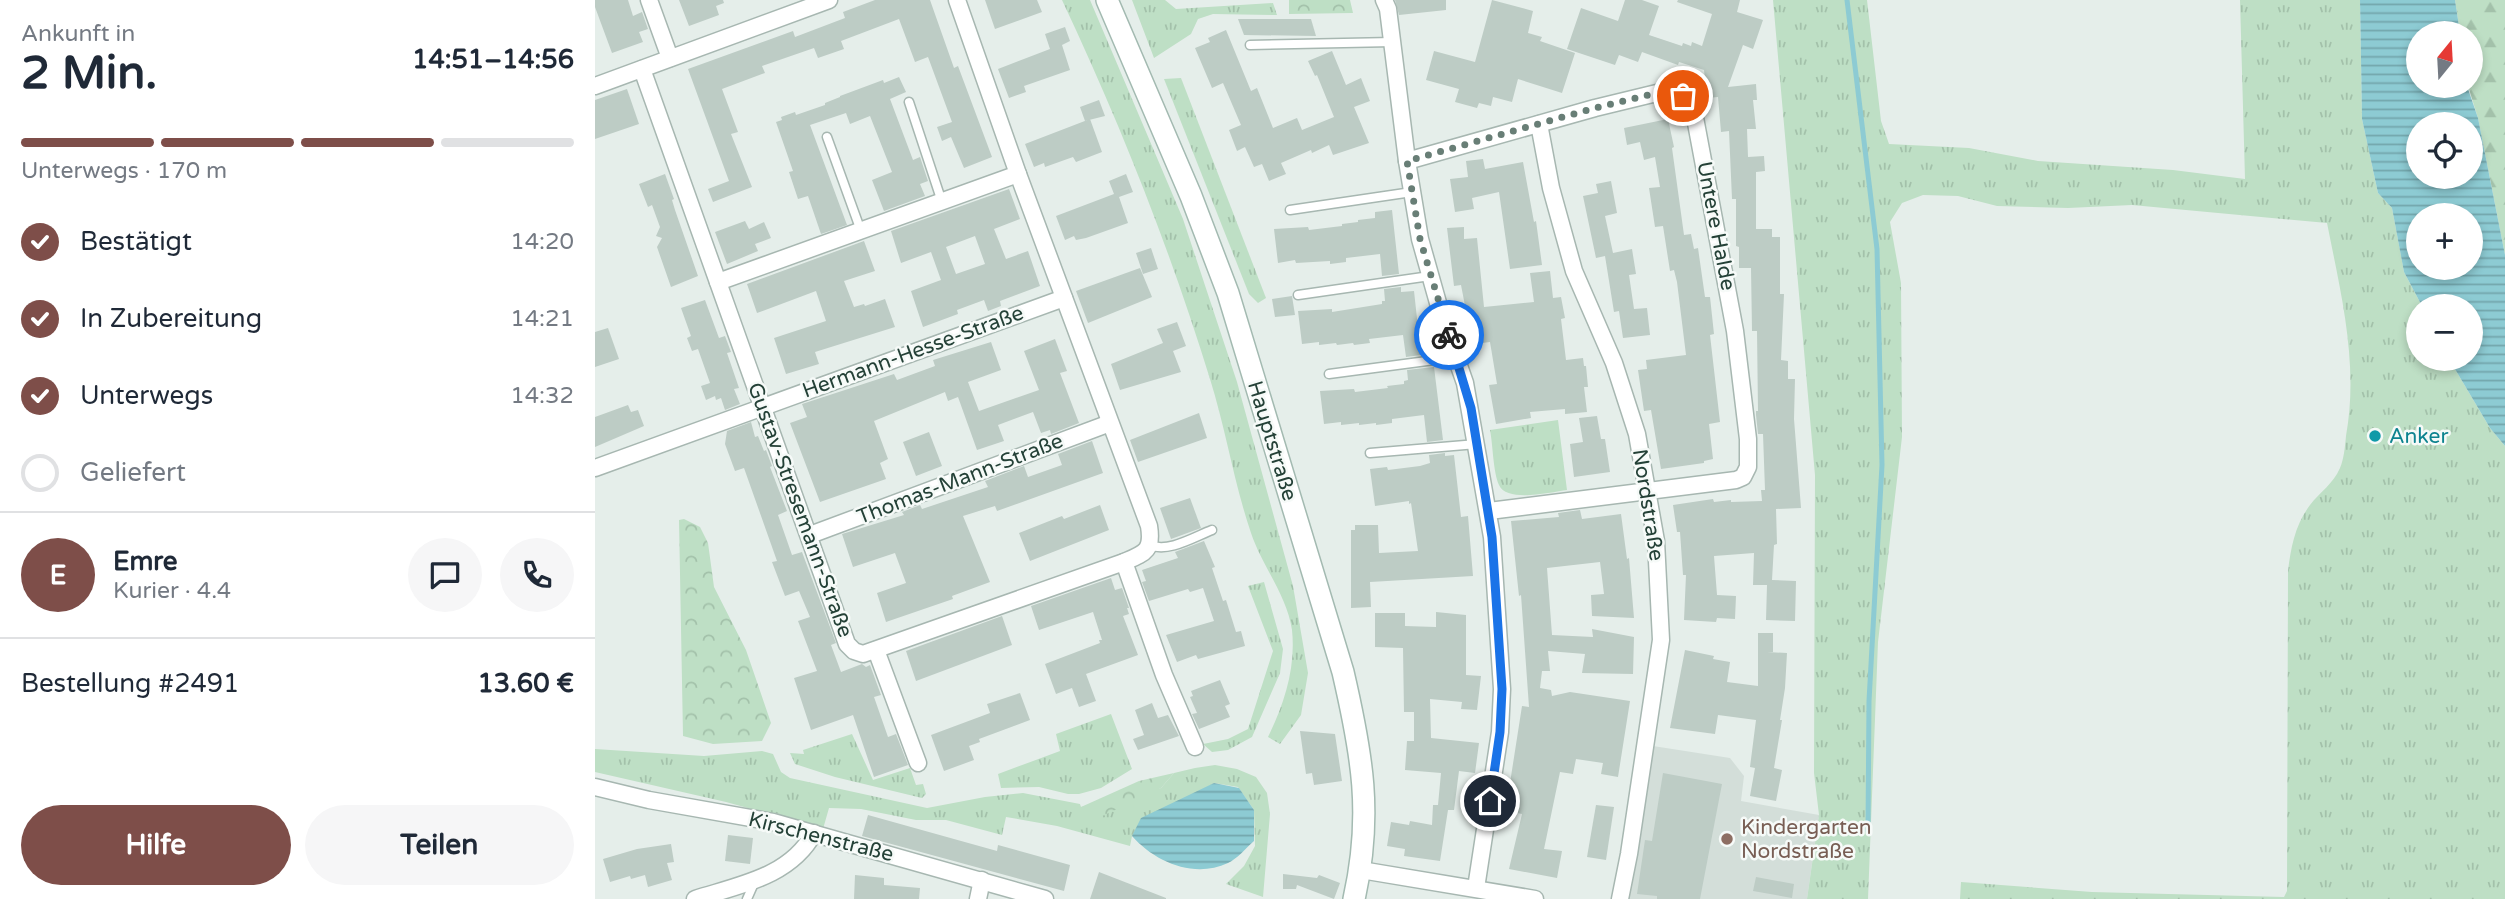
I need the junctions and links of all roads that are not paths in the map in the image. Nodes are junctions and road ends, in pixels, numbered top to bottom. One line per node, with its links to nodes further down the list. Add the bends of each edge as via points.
1 (649, 0): 9 (street)
2 (829, 0): 6 (street)
3 (957, 0): 16 (street)
4 (1107, 0): 43 (main road, Hauptstraße, via 1228,293 1343,672 1358,736 1366,811)
5 (1384, 0): 7 (street)
6 (804, 4): 9 (street)
7 (1393, 42): 8 (lane); 15 (street)
8 (1250, 44)
9 (670, 58): 10 (street)
10 (642, 69): 11 (street); 22 (street, Gustav-Stresemann-Straße)
11 (595, 86)
12 (909, 102): 18 (lane)
13 (1539, 124): 15 (street, Untere Halde); 32 (street, Nordstraße, via 1574,271 1618,375 1637,434); 32 (street, Untere Halde, via 1665,91 1683,96 1693,107 1735,331 1748,467 1736,480)
14 (827, 137): 20 (lane)
15 (1407, 161): 17 (street)
16 (1018, 174): 18 (street); 24 (street)
17 (1413, 192): 19 (lane); 21 (street)
18 (943, 202): 20 (street)
19 (1290, 210)
20 (861, 231): 22 (street)
21 (1430, 276): 23 (lane); 25 (street)
22 (718, 282): 27 (street, Gustav-Stresemann-Straße)
23 (1298, 296)
24 (1064, 298): 27 (street, Hermann-Hesse-Straße); 28 (street)
25 (1457, 357): 26 (lane); 29 (street)
26 (1329, 374)
27 (762, 406): 31 (street, Hermann-Hesse-Straße); 35 (street, Gustav-Stresemann-Straße)
28 (1110, 423): 35 (street, Thomas-Mann-Straße); 36 (street, via 1149,526)
29 (1477, 444): 30 (lane); 33 (street)
30 (1370, 453)
31 (595, 468)
32 (1648, 491): 33 (street); 53 (street, Nordstraße, via 1656,541 1661,640)
33 (1489, 511): 46 (street, via 1502,689 1500,732)
34 (1212, 530): 36 (lane, Gustav-Stresemann-Straße, via 1166,547)
35 (810, 536): 38 (street, Gustav-Stresemann-Straße, via 847,644 863,653)
36 (1150, 545): 37 (street, Gustav-Stresemann-Straße, via 1143,554)
37 (1124, 562): 38 (street, Gustav-Stresemann-Straße); 39 (street)
38 (876, 650): 40 (street)
39 (1195, 747)
40 (918, 763)
41 (595, 787): 42 (street, Kirschenstraße)
42 (814, 833): 44 (street, Kirschenstraße); 45 (street, via 795,858)
43 (1361, 870): 46 (street); 51 (main road, Hauptstraße)
44 (982, 880): 49 (street); 50 (street, Kirschenstraße)
45 (755, 881): 47 (street); 48 (lane)
46 (1476, 888): 52 (street)
47 (695, 899)
48 (747, 899)
49 (978, 899)
50 (1045, 899)
51 (1354, 899)
52 (1535, 899)
53 (1620, 899)

